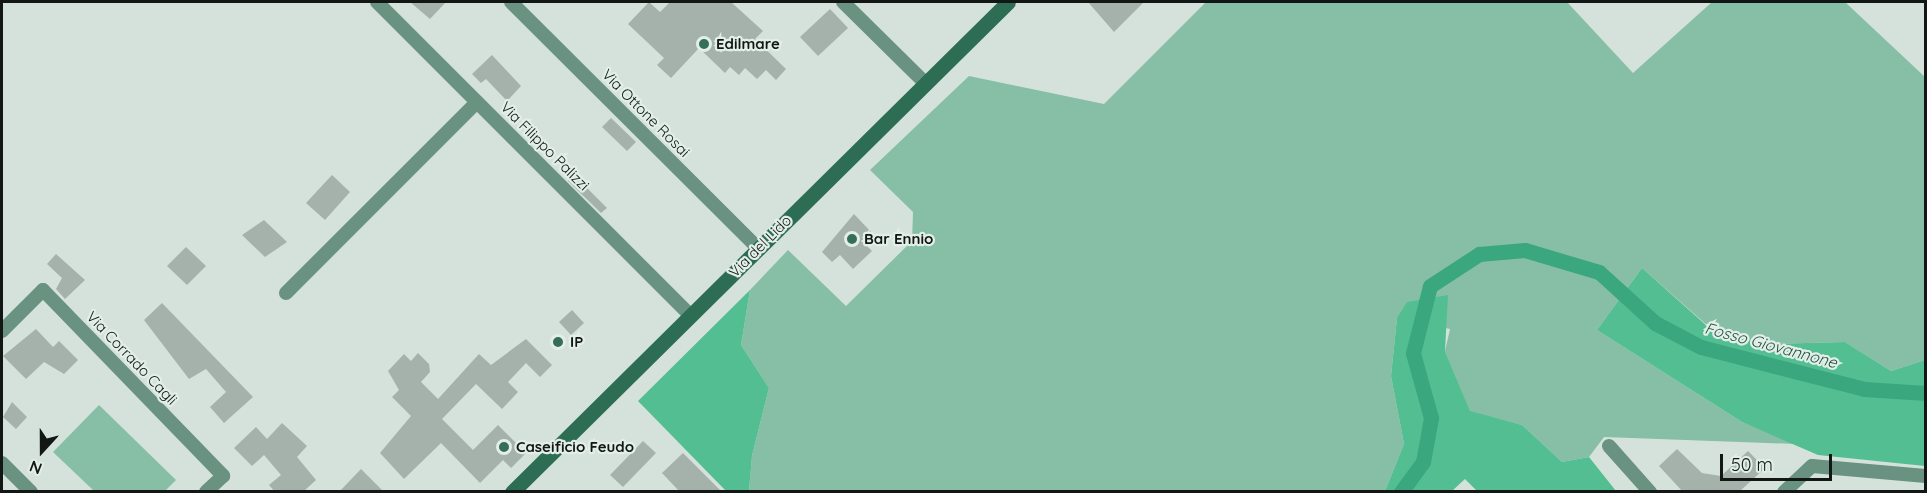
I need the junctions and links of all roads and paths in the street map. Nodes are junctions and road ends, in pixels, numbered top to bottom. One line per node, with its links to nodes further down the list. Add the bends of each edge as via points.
1 (376, 2): 6 (street, Via Filippo Palizzi)
2 (511, 2): 7 (street, Via Ottone Rosai)
3 (843, 2): 5 (street)
4 (1008, 2): 5 (main road, Via del Lido)
5 (925, 83): 7 (main road, Via del Lido)
6 (477, 102): 8 (street); 9 (street, Via Filippo Palizzi)
7 (758, 248): 9 (main road, Via del Lido)
8 (286, 293)
9 (690, 315): 16 (main road, Via del Lido)
10 (2, 331): 15 (street, Via Corrado Cagli, via 43,290 222,476)
11 (1609, 446): 17 (street)
12 (2, 463): 14 (street)
13 (1926, 476): 18 (street, via 1812,466)
14 (31, 492)
15 (206, 492)
16 (512, 492)
17 (1650, 492)
18 (1784, 492)

